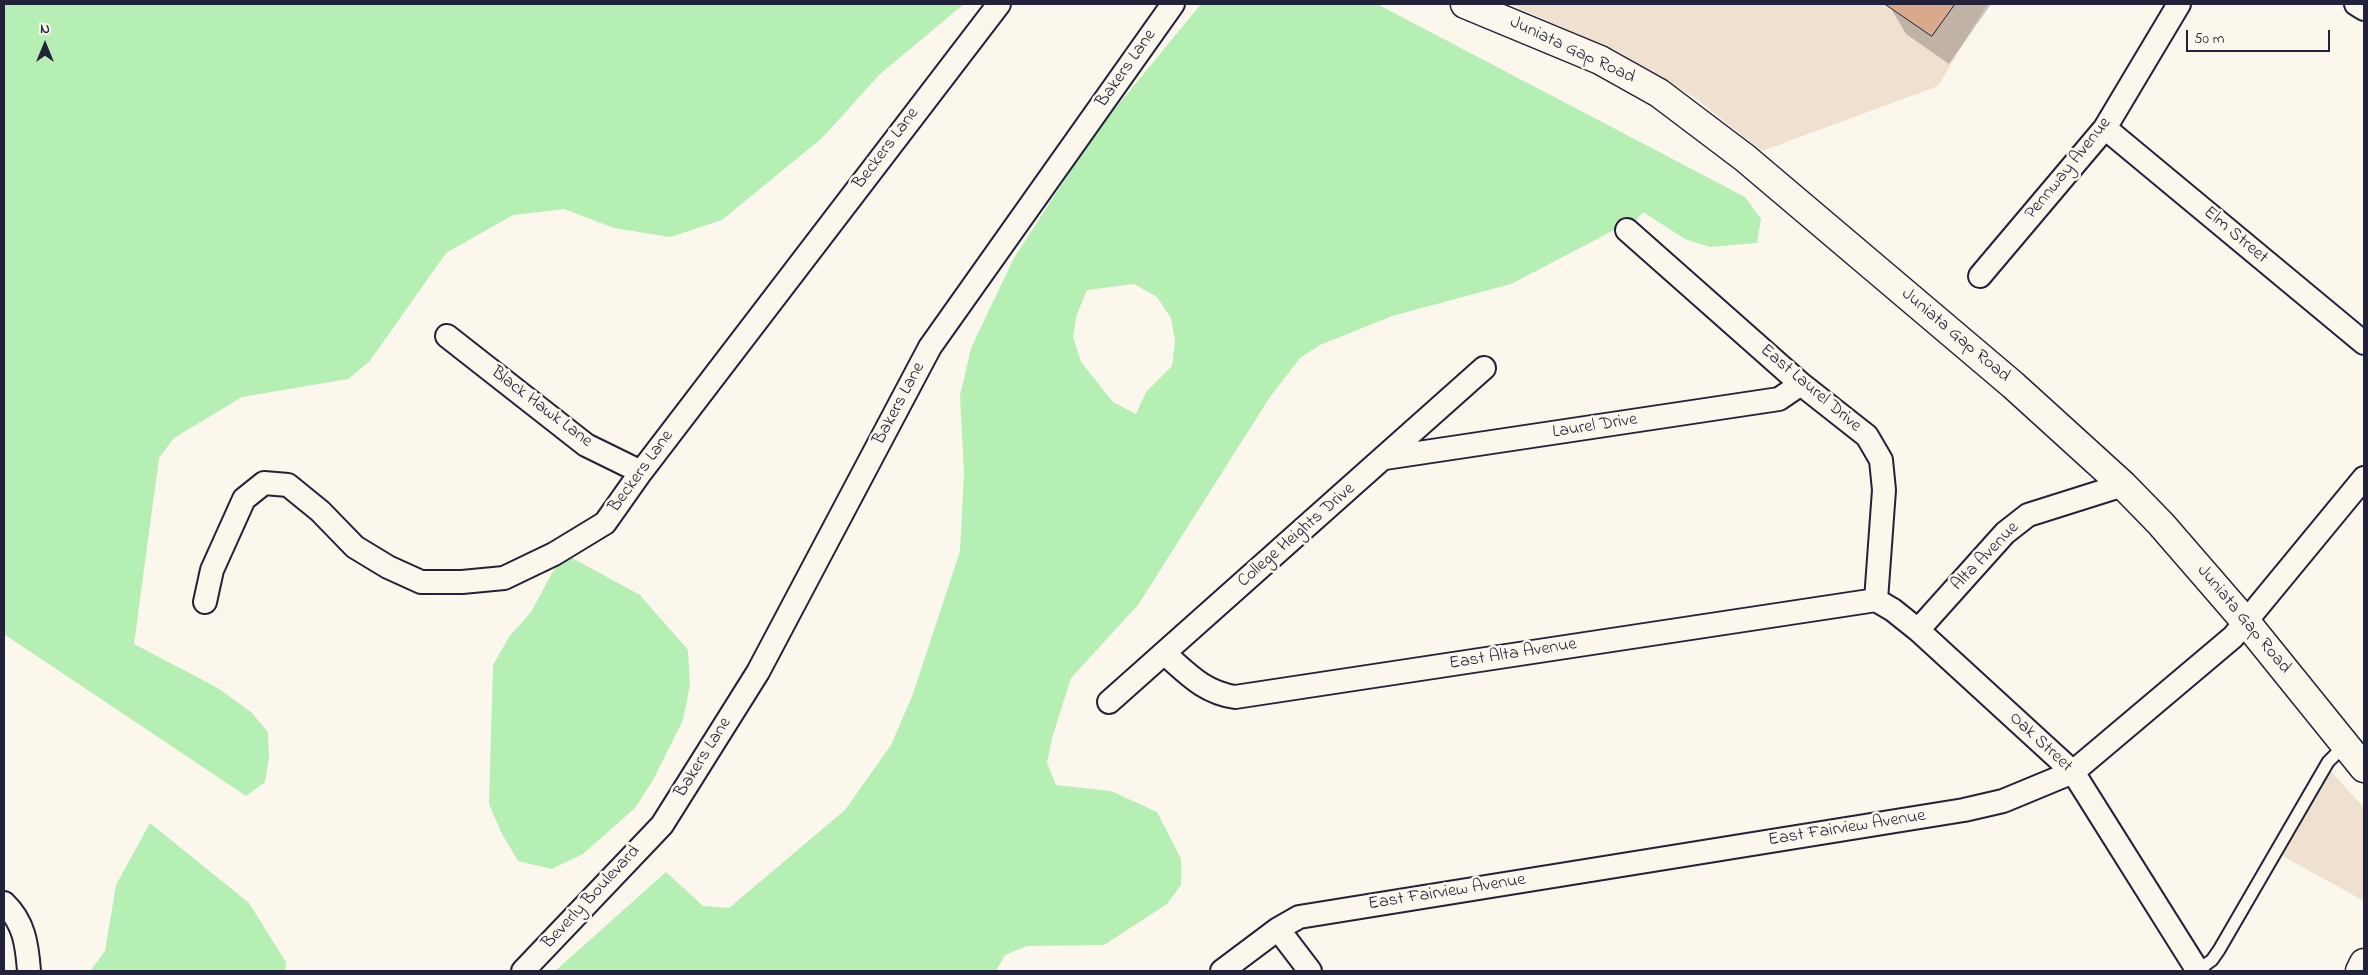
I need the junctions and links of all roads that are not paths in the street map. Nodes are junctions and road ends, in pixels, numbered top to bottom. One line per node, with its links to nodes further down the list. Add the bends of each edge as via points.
1 (999, 4): 15 (street, Beckers Lane)
2 (1173, 4): 27 (street, Bakers Lane, via 930,346 758,672)
3 (1465, 4): 17 (main road, Juniata Gap Road, via 1600,60 1658,93 1702,124 1998,372)
4 (2178, 4): 7 (street, Pennway Avenue)
5 (2356, 4): 6 (street)
6 (2364, 9)
7 (2105, 128): 9 (street, Pennway Avenue); 11 (street, Elm Street)
8 (1627, 230): 13 (street, East Laurel Drive)
9 (1980, 276)
10 (447, 336): 15 (street, Black Hawk Lane, via 586,445)
11 (2364, 343)
12 (1484, 368): 14 (street, College Heights Drive)
13 (1801, 384): 14 (street, Laurel Drive, via 1779,399); 18 (street, East Laurel Drive, via 1867,436 1881,460 1884,490)
14 (1385, 458): 22 (street, College Heights Drive)
15 (641, 472): 19 (street, Beckers Lane, via 605,523 554,554 504,578 462,582 421,582 388,567 355,547 320,510 288,485 264,483 244,499 212,570)
16 (2364, 478): 20 (street, East Fairview Avenue)
17 (2123, 485): 20 (main road, Juniata Gap Road); 21 (street, Alta Avenue, via 2028,515 2005,533)
18 (1876, 600): 21 (street, Oak Street); 22 (street, East Alta Avenue, via 1235,697 1217,694 1201,685)
19 (205, 602)
20 (2246, 622): 24 (main road, Juniata Gap Road); 26 (street, East Fairview Avenue, via 2233,637)
21 (1918, 630): 26 (street, Oak Street)
22 (1164, 653): 23 (street, College Heights Drive)
23 (1109, 702)
24 (2345, 745): 25 (main road, Juniata Gap Road); 35 (lane, via 2328,762 2219,950)
25 (2364, 768)
26 (2073, 772): 29 (street, East Fairview Avenue, via 2003,802 1964,810 1299,917); 35 (street, Oak Street)
27 (662, 825): 32 (street, Beverly Boulevard)
28 (4, 903): 31 (street, via 16,915 27,945)
29 (1278, 929): 33 (street, East Fairview Avenue); 34 (street)
30 (2364, 963): 36 (main road)
31 (29, 971)
32 (523, 971)
33 (1222, 971)
34 (1310, 971)
35 (2197, 971)
36 (2360, 971)

